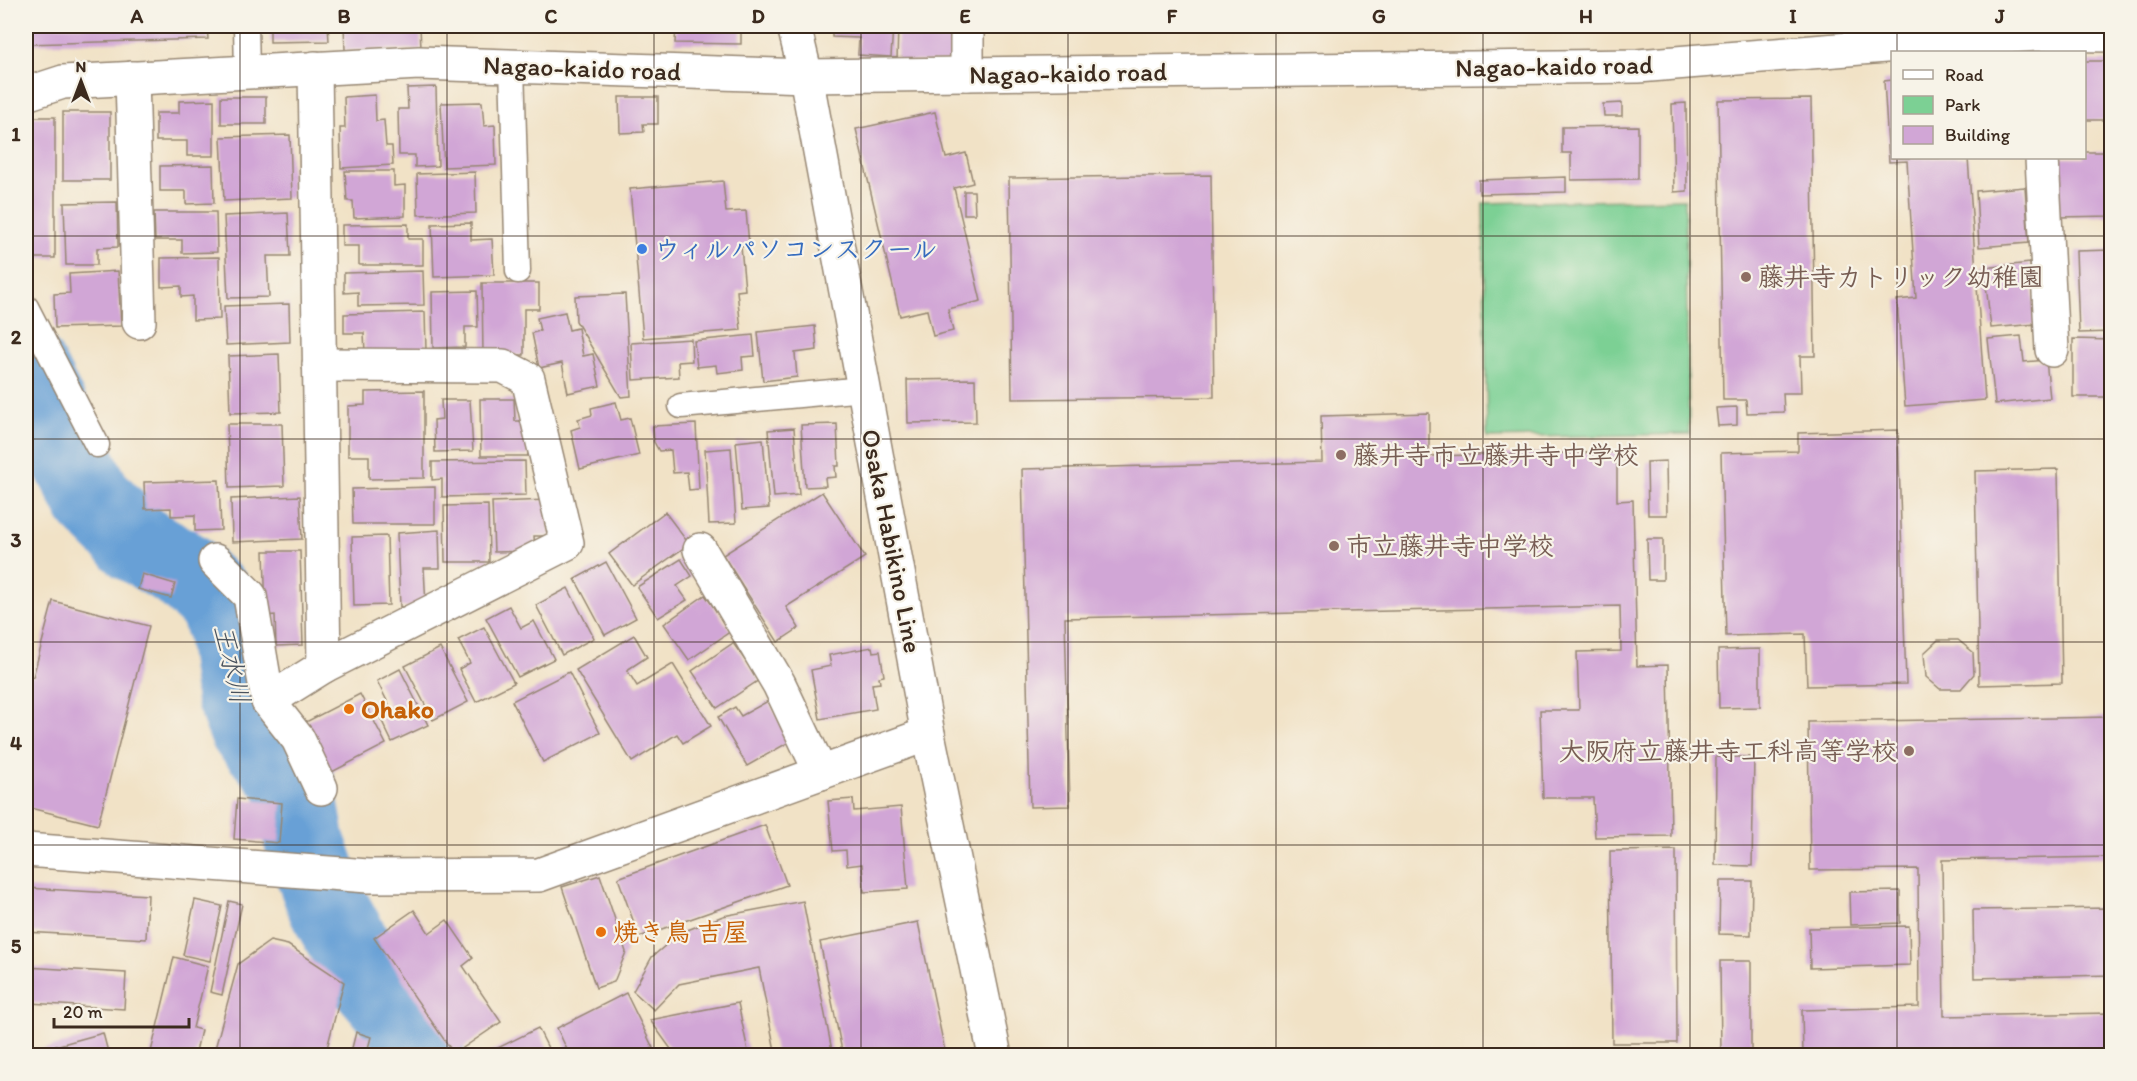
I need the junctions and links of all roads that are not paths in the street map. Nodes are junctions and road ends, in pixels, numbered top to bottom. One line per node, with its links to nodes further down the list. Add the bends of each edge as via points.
1 (246, 26): 10 (lane)
2 (794, 26): 12 (street, Osaka Habikino Line)
3 (968, 26): 11 (street)
4 (2112, 35): 5 (street, Nagao-kaido road)
5 (2037, 43): 7 (street, Nagao-kaido road)
6 (1891, 51): 11 (street, Nagao-kaido road, via 1638,66)
7 (1898, 51)
8 (512, 66): 9 (street, Nagao-kaido road, via 419,63); 12 (street, Nagao-kaido road); 16 (lane)
9 (315, 68): 10 (street, Nagao-kaido road); 20 (street)
10 (247, 72): 13 (street, Nagao-kaido road)
11 (967, 74): 12 (street, Nagao-kaido road)
12 (806, 76): 21 (street, Osaka Habikino Line)
13 (132, 78): 14 (street, Nagao-kaido road, via 63,82); 18 (street)
14 (26, 94)
15 (2042, 159): 19 (street)
16 (518, 271)
17 (26, 307): 23 (lane)
18 (139, 322)
19 (2052, 350)
20 (320, 365): 26 (street); 26 (street, via 503,366 528,379 567,543)
21 (864, 388): 22 (lane); 28 (street, Osaka Habikino Line)
22 (681, 406)
23 (97, 445)
24 (700, 550): 29 (street, via 779,684)
25 (215, 561): 27 (street, via 250,596)
26 (324, 666): 27 (street)
27 (268, 701): 30 (street, via 298,739)
28 (928, 734): 29 (street); 32 (street, Osaka Habikino Line)
29 (821, 773): 31 (street, via 539,874 347,874)
30 (321, 788)
31 (26, 850)
32 (994, 1056)

